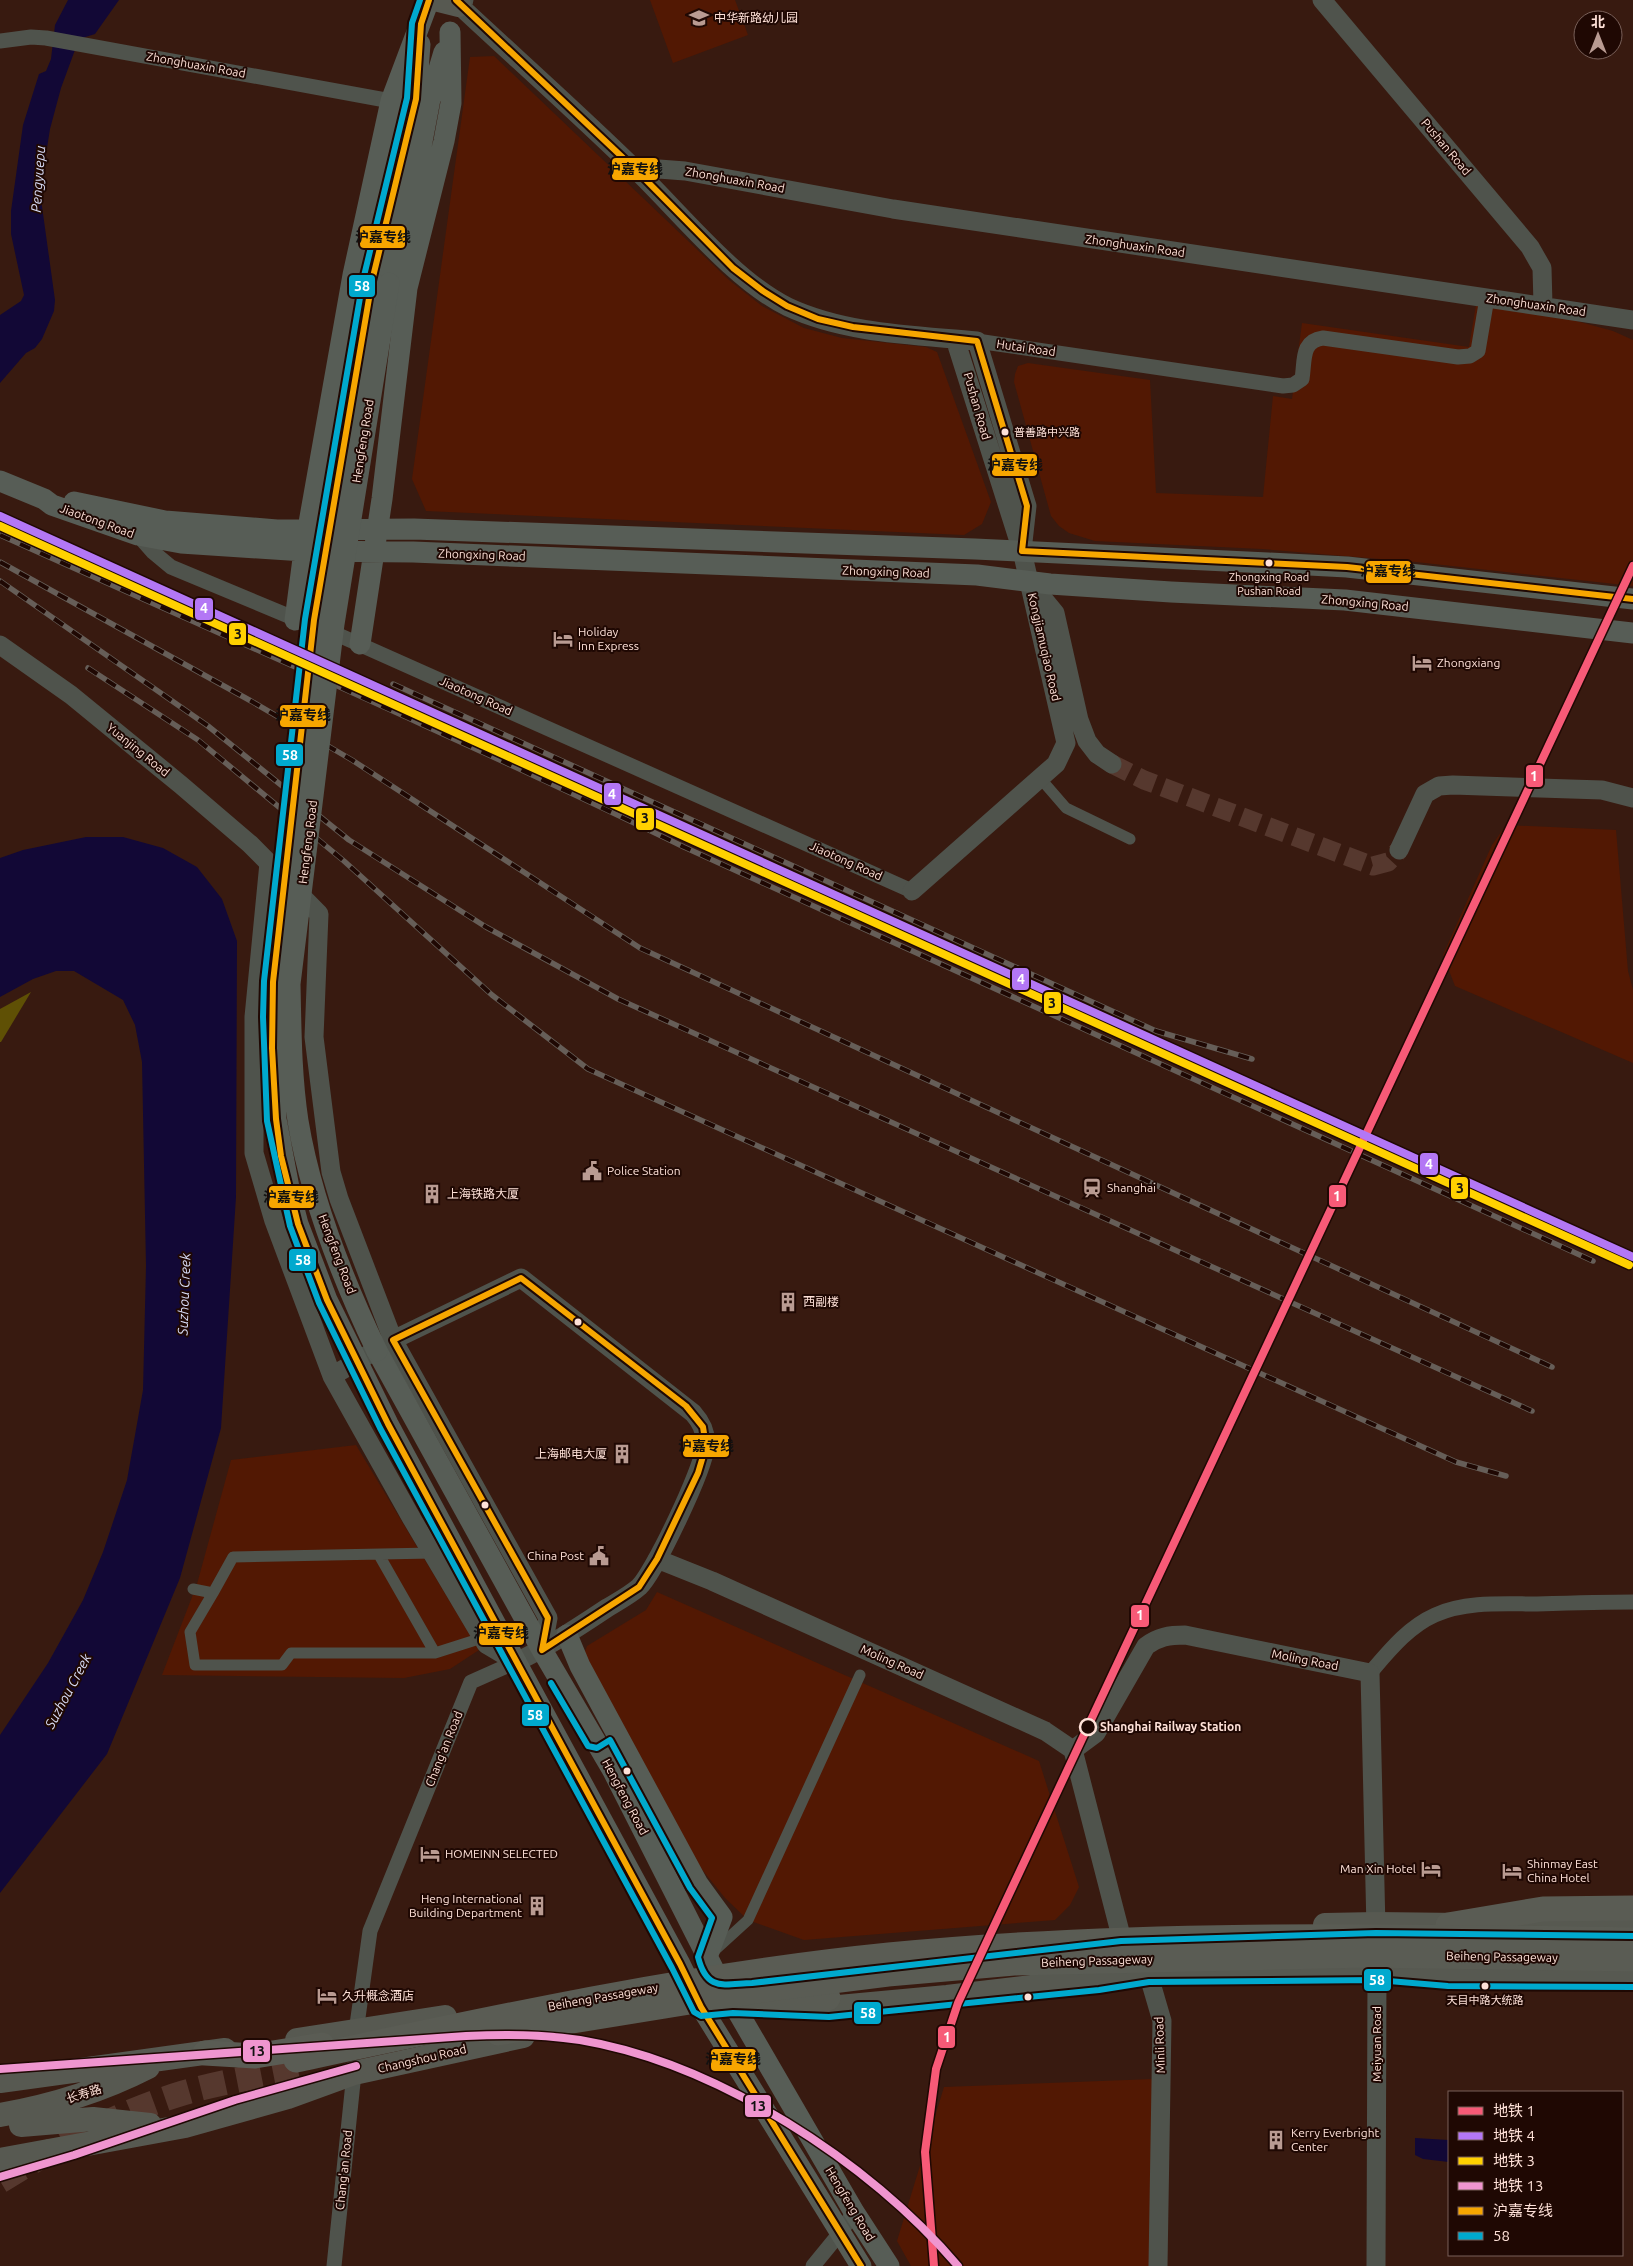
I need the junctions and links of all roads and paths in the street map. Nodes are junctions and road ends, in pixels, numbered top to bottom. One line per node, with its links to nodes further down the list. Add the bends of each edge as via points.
1 (429, 0): 4 (main road, Hengfeng Road)
2 (1322, 0): 11 (street, Pushan Road, via 1530,247 1542,268)
3 (454, 1): 5 (main road, Hengfeng Road); 8 (street, Hutai Road)
4 (421, 24): 7 (main road, Hengfeng Road); 9 (main road, Hengfeng Road, via 416,98)
5 (450, 32): 9 (main road, Hengfeng Road, via 430,99 421,147); 17 (main road, Hengfeng Road, via 451,103 407,288)
6 (0, 41): 7 (street, Zhonghuaxin Road, via 46,38)
7 (391, 101): 18 (main road, Hengfeng Road, via 353,275)
8 (638, 172): 10 (street, Zhonghuaxin Road, via 659,169 685,171 892,209); 13 (street, Hutai Road, via 733,268 787,306 818,319 853,327)
9 (381, 282): 45 (main road, Hengfeng Road, bridge, via 334,624 290,984 294,1086 313,1187 364,1324); 47 (main road, Hengfeng Road, bridge, via 314,620 273,982 276,1119 298,1224 327,1300 388,1424)
10 (1487, 298): 11 (street, Zhonghuaxin Road); 14 (street, Hutai Road, via 1478,351 1470,356 1324,338 1308,344 1302,379 1293,385 1283,386)
11 (1543, 305): 12 (street, Zhonghuaxin Road)
12 (1633, 320)
13 (955, 339): 14 (street, Hutai Road); 21 (street, Pushan Road)
14 (977, 341): 21 (street, Pushan Road, via 1027,506)
15 (0, 481): 16 (main road, Jiaotong Road, via 52,505)
16 (139, 526): 18 (main road, Zhongxing Road, via 184,523); 19 (main road, Zhongxing Road, via 181,543); 24 (street, Jiaotong Road, via 154,552 172,567)
17 (377, 529): 18 (main road, Zhongxing Road); 20 (main road, Hengfeng Road); 21 (main road, Zhongxing Road)
18 (308, 530): 19 (main road, Hengfeng Road)
19 (304, 551): 20 (main road, Zhongxing Road); 24 (main road, Hengfeng Road)
20 (373, 551): 22 (main road, Zhongxing Road, via 977,575); 26 (main road, Hengfeng Road)
21 (1022, 551): 22 (street, Kongjiamuqiao Road); 23 (main road, Zhongxing Road, via 1347,567)
22 (1028, 580): 25 (main road, Zhongxing Road, via 1171,592 1346,600); 28 (street, via 1055,613 1087,741 1097,754); 29 (street, Kongjiamuqiao Road, via 1066,743 1056,764)
23 (1633, 599)
24 (295, 620): 26 (street, Jiaotong Road)
25 (1633, 633)
26 (360, 644): 34 (street, Jiaotong Road)
27 (0, 645): 33 (street, Yuanjing Road, via 71,695 181,785)
28 (1112, 764)
29 (1040, 778): 31 (street, via 1066,808); 34 (street)
30 (1633, 798): 32 (street, via 1602,790 1439,786 1425,794)
31 (1130, 839)
32 (1399, 850)
33 (269, 863): 35 (street, Yuanjing Road, via 319,914 314,1037 331,1172 356,1248); 36 (street, via 254,1017 254,1153 274,1221)
34 (912, 891)
35 (393, 1340): 36 (street); 39 (street, via 521,1278 686,1406 703,1427 706,1446 698,1473); 45 (street, Yuanjing Road, via 548,1618)
36 (332, 1376): 37 (street)
37 (432, 1553): 38 (street); 44 (street)
38 (379, 1555): 41 (street, via 233,1557); 46 (street)
39 (657, 1559): 43 (street, Chang'an Road, via 639,1587); 52 (street, Moling Road, via 1045,1731)
40 (193, 1589): 41 (street)
41 (213, 1592): 46 (street, via 190,1632 195,1665 282,1665 291,1653)
42 (1633, 1602): 48 (street, via 1482,1605 1448,1610 1411,1629)
43 (567, 1635): 45 (street, Chang'an Road); 50 (main road)
44 (482, 1638): 46 (street); 47 (street, via 486,1644)
45 (542, 1650): 47 (street, Chang'an Road); 51 (main road, Hengfeng Road)
46 (435, 1653)
47 (516, 1662): 65 (main road, Hengfeng Road); 68 (street, Chang'an Road, via 471,1682 370,1931)
48 (1370, 1673): 52 (street, Moling Road, via 1185,1635 1169,1635 1146,1646 1096,1733); 54 (street, Meiyuan Road)
49 (860, 1675): 61 (street, via 748,1920)
50 (613, 1726): 51 (main road); 61 (main road, via 698,1884 722,1918)
51 (594, 1740): 61 (main road, Hengfeng Road)
52 (1073, 1750): 57 (street, Minli Road)
53 (1633, 1908): 55 (highway, via 1543,1909)
54 (1376, 1924): 55 (main road); 57 (main road); 62 (street, Meiyuan Road)
55 (1448, 1925): 56 (main road)
56 (1633, 1927)
57 (1120, 1932): 61 (main road, via 750,1974); 63 (street, Minli Road)
58 (1633, 1940): 69 (highway, Beiheng Passageway, bridge, via 1368,1936 1003,1945 774,1970 560,2004)
59 (1220, 1958): 60 (highway, Beiheng Passageway, bridge); 66 (highway, bridge, via 828,1998); 69 (highway, Beiheng Passageway, bridge, via 1014,1963 888,1974 766,1990 297,2064)
60 (1633, 1959)
61 (712, 1966): 65 (main road); 66 (main road, Hengfeng Road)
62 (1377, 1971): 63 (main road, Changshou Road); 64 (main road, Changshou Road, via 1448,1977); 86 (street, Meiyuan Road)
63 (1148, 1973): 66 (main road, Changshou Road, via 1114,1965 825,1991); 85 (street, Minli Road, via 1162,2021)
64 (1633, 1978)
65 (687, 1979): 67 (main road, Hengfeng Road); 68 (main road, via 628,1986)
66 (733, 2004): 67 (main road, Changshou Road); 79 (main road, Hengfeng Road)
67 (702, 2007): 72 (main road, Changshou Road, via 516,2037); 80 (main road, Hengfeng Road)
68 (348, 2037): 69 (highway, bridge); 70 (highway, via 255,2056)
69 (401, 2038)
70 (205, 2053): 71 (main road)
71 (163, 2059): 73 (main road); 75 (main road, 长寿路, via 118,2082)
72 (354, 2073): 76 (main road, Changshou Road, via 288,2097); 81 (street, Chang'an Road)
73 (0, 2081)
74 (0, 2115): 75 (main road, 长寿路)
75 (34, 2116): 76 (main road, 长寿路); 77 (main road, 长寿路)
76 (171, 2128): 78 (main road, Changshou Road)
77 (0, 2129)
78 (0, 2160)
79 (854, 2212): 80 (street); 84 (main road, Hengfeng Road)
80 (840, 2233): 82 (street); 83 (main road, Hengfeng Road)
81 (334, 2266)
82 (813, 2266)
83 (861, 2266)
84 (889, 2266)
85 (1158, 2266)
86 (1376, 2266)

